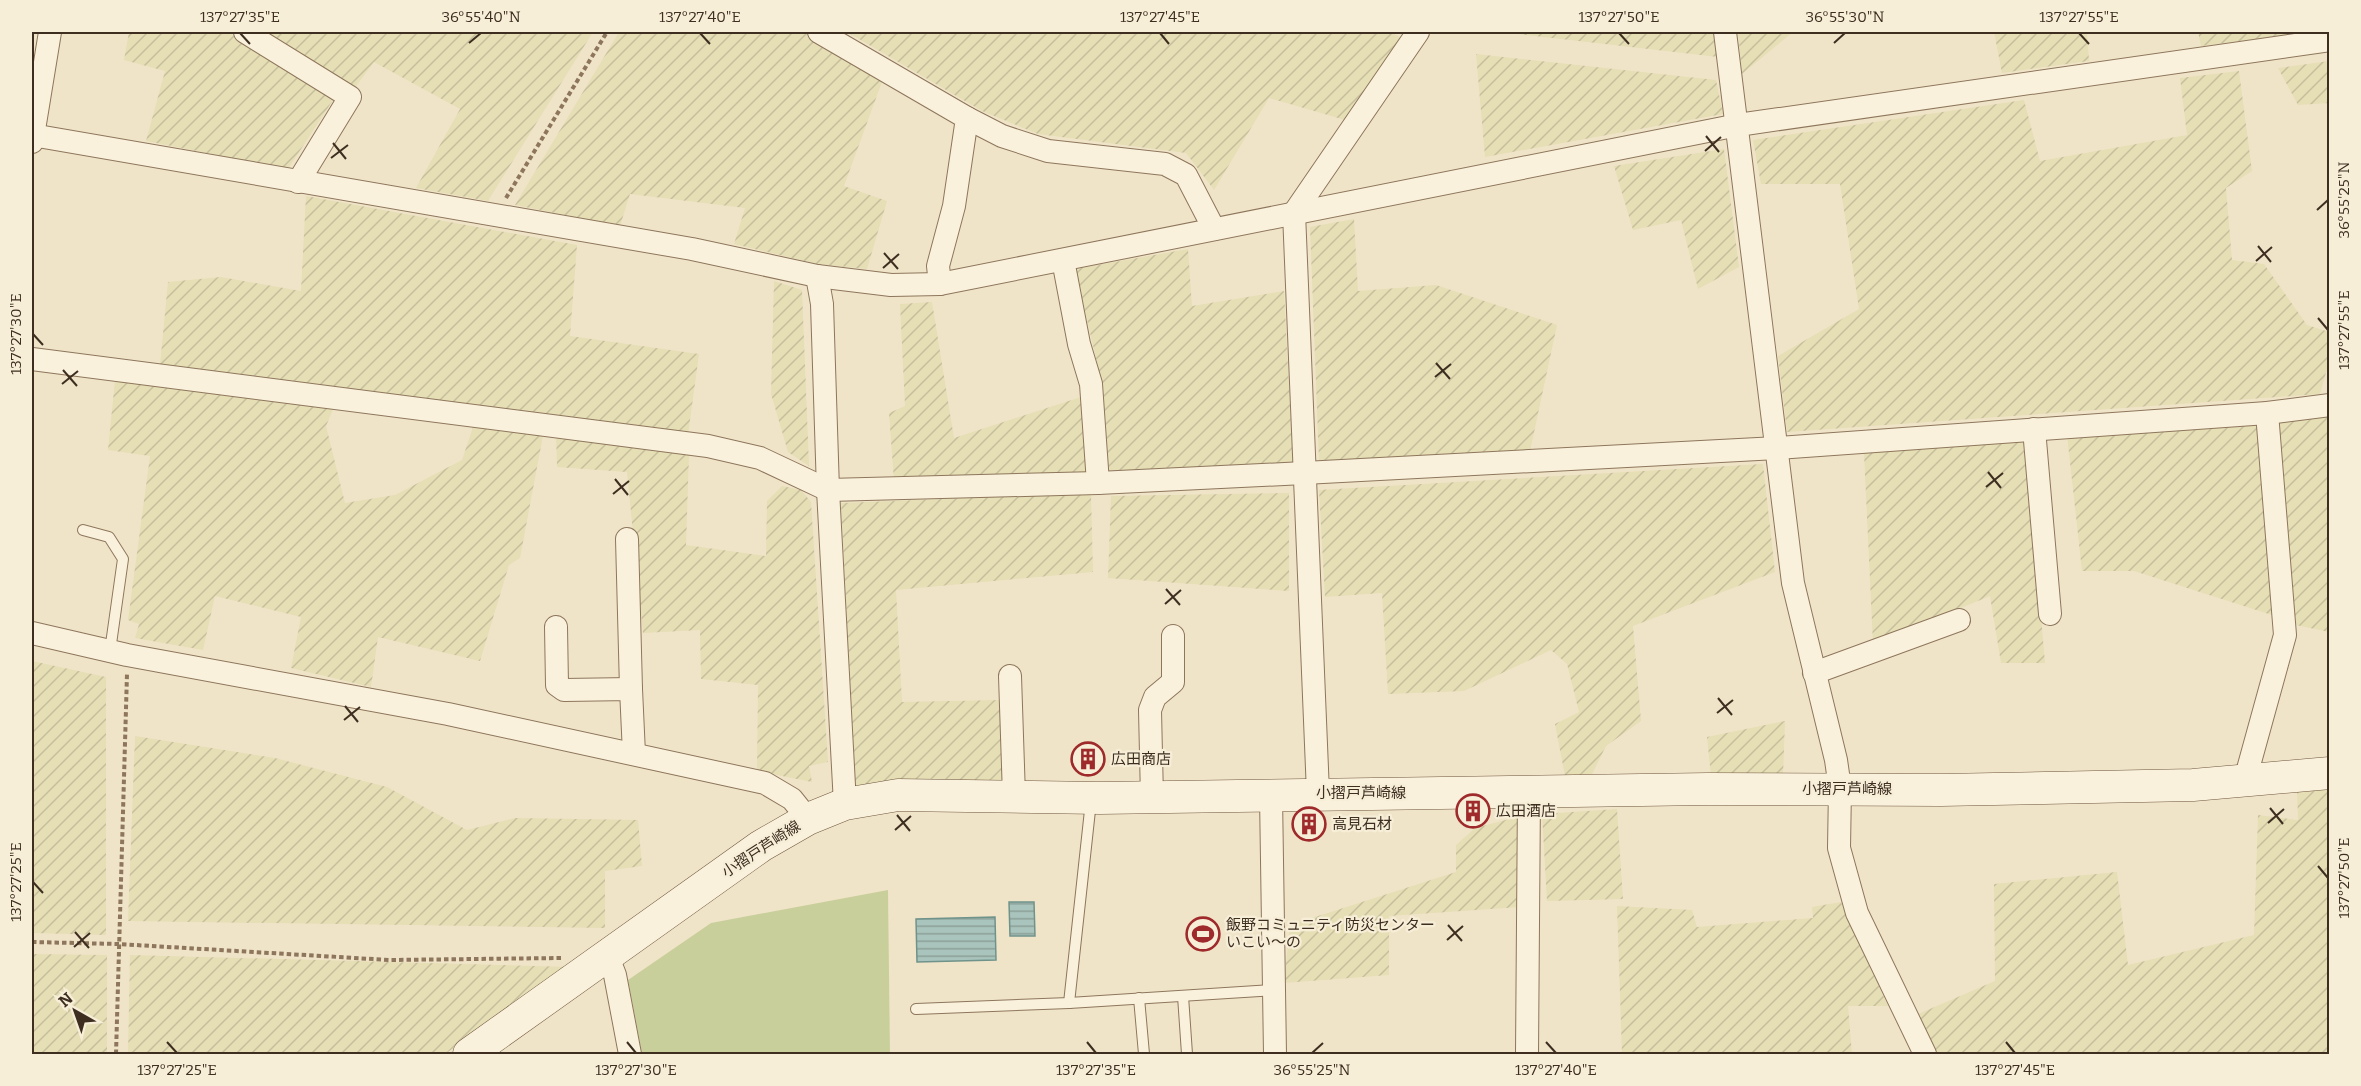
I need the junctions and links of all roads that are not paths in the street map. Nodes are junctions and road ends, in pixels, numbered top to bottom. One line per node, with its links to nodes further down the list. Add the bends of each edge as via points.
1 (245, 32): 10 (street, via 350,97)
2 (819, 32): 7 (street)
3 (1415, 32): 11 (street)
4 (1725, 32): 8 (street)
5 (2330, 40): 8 (street)
6 (43, 41): 9 (street)
7 (967, 118): 12 (street, via 1002,136 1048,151 1165,164 1185,175); 15 (street, via 954,206 938,266)
8 (1738, 125): 11 (street); 20 (street)
9 (32, 138): 10 (street)
10 (298, 182): 14 (street, via 692,249)
11 (1294, 213): 12 (street); 21 (street)
12 (1214, 229): 13 (street)
13 (1063, 260): 15 (street); 22 (street, via 1091,384)
14 (817, 276): 15 (street, via 891,285); 23 (street, via 822,304)
15 (940, 284)
16 (32, 359): 23 (street, via 708,446 760,458)
17 (2330, 405): 18 (street)
18 (2267, 413): 19 (street); 37 (street, via 2285,635)
19 (2034, 429): 20 (street); 26 (street)
20 (1777, 448): 21 (street); 32 (street, via 1793,583)
21 (1304, 473): 22 (street); 40 (street)
22 (1098, 483): 23 (street)
23 (828, 490): 45 (street)
24 (83, 530): 31 (lane, via 109,537 123,559)
25 (627, 539): 34 (street)
26 (2050, 614)
27 (1959, 620): 32 (street)
28 (556, 627): 34 (street, via 557,685 564,690)
29 (32, 633): 31 (street)
30 (1173, 636): 44 (street, via 1173,682 1155,697 1150,710)
31 (119, 653): 35 (street, via 448,714)
32 (1814, 673): 38 (street)
33 (1010, 676): 41 (street)
34 (631, 689): 35 (street)
35 (634, 754): 46 (street, via 765,783 792,799)
36 (2330, 773): 37 (main road, 小摺戸芦崎線)
37 (2246, 780): 38 (main road, 小摺戸芦崎線, via 2193,785)
38 (1840, 788): 39 (main road, 小摺戸芦崎線); 59 (street, via 1839,848 1857,913)
39 (1529, 793): 40 (main road, 小摺戸芦崎線); 58 (street)
40 (1318, 794): 42 (main road, 小摺戸芦崎線)
41 (1014, 796): 43 (main road, 小摺戸芦崎線); 45 (main road, 小摺戸芦崎線, via 898,795)
42 (1271, 796): 44 (main road, 小摺戸芦崎線); 48 (street)
43 (1092, 798): 44 (main road, 小摺戸芦崎線); 51 (lane)
44 (1152, 798)
45 (845, 804): 46 (main road, 小摺戸芦崎線)
46 (808, 819): 47 (main road, 小摺戸芦崎線, via 761,846)
47 (608, 957): 53 (main road, 小摺戸芦崎線); 54 (street)
48 (1274, 990): 49 (lane); 57 (street)
49 (1183, 996): 50 (lane); 56 (lane)
50 (1139, 998): 51 (lane); 55 (lane)
51 (1069, 1003): 52 (lane)
52 (916, 1009)
53 (470, 1054)
54 (630, 1054)
55 (1144, 1054)
56 (1187, 1054)
57 (1275, 1054)
58 (1527, 1054)
59 (1925, 1054)

